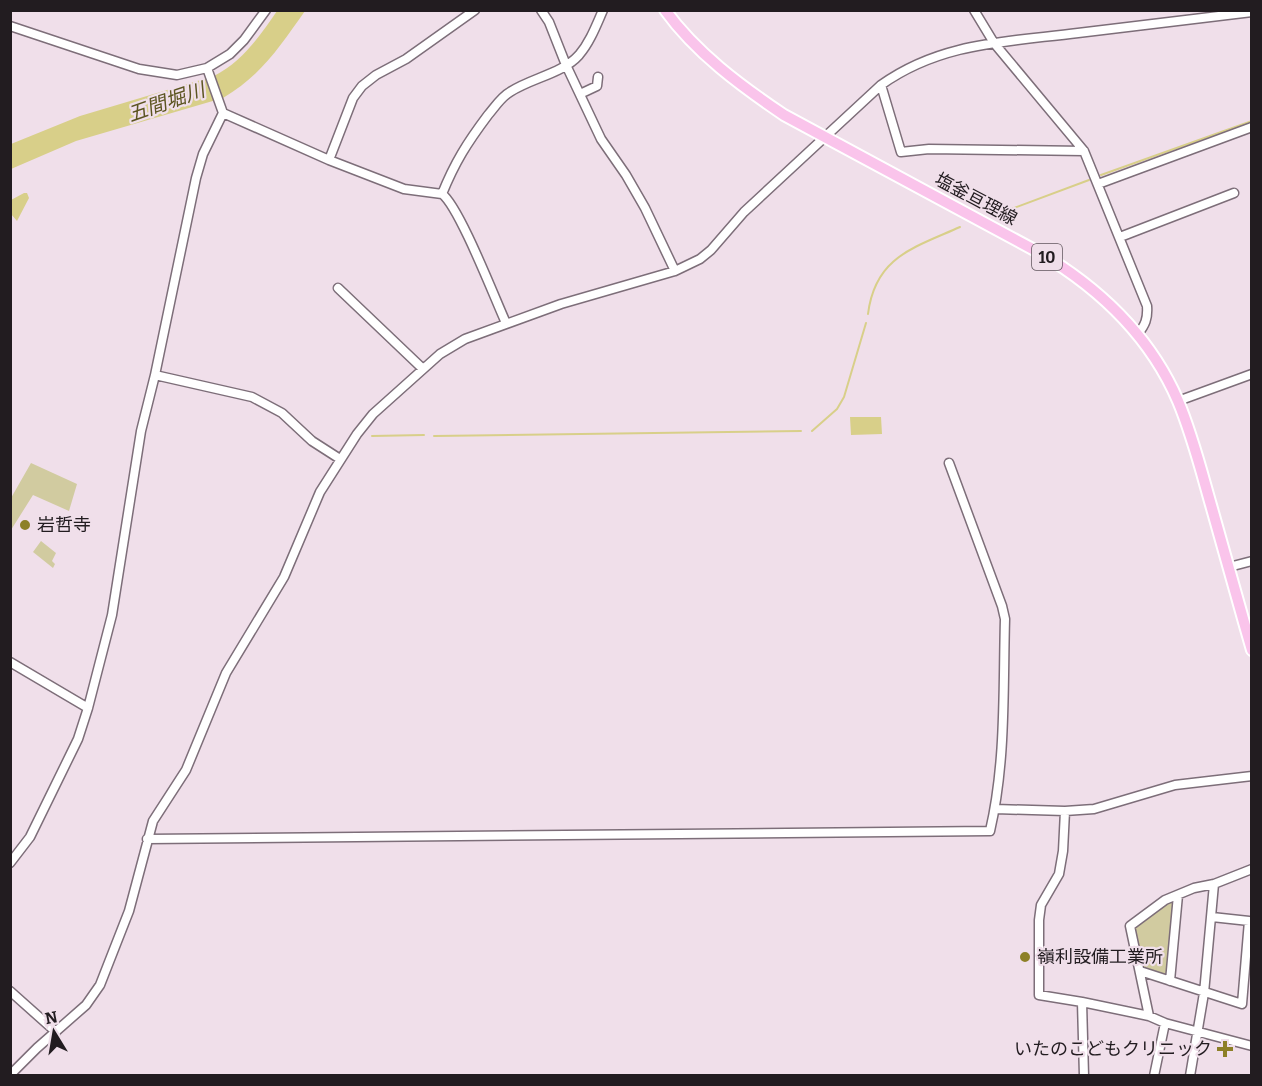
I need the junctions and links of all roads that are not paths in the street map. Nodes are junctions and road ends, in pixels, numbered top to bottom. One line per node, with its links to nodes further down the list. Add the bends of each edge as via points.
1 (266, 10): 11 (street, via 230,54)
2 (475, 10): 19 (street, via 362,86 353,98)
3 (541, 10): 10 (street)
4 (603, 10): 10 (street, via 591,37)
5 (665, 10): 17 (main road, 塩釜亘理線 / 10, via 693,42 741,85)
6 (974, 10): 9 (street)
7 (1251, 12): 9 (street)
8 (10, 26): 11 (street, via 139,69 177,75)
9 (994, 43): 13 (street, via 927,59); 18 (street)
10 (566, 65): 14 (street); 22 (street, via 500,100 465,145)
11 (207, 68): 15 (street)
12 (598, 77): 14 (street, via 597,86)
13 (881, 85): 17 (street); 18 (street, via 901,152)
14 (580, 94): 24 (street, via 602,140 645,208)
15 (223, 113): 19 (street); 30 (street, via 203,154 197,177)
16 (1251, 127): 20 (street)
17 (823, 137): 24 (street, via 744,212 706,255); 27 (main road, 塩釜亘理線 / 10, via 1064,267 1115,309)
18 (1084, 151): 20 (street)
19 (329, 160): 22 (street, via 404,189)
20 (1098, 184): 23 (street)
21 (1234, 193): 23 (street)
22 (442, 194): 26 (street, via 459,219)
23 (1120, 237): 27 (street, via 1147,306 1148,318)
24 (675, 271): 26 (street)
25 (338, 288): 28 (street)
26 (506, 323): 28 (street, via 453,345)
27 (1138, 334): 31 (main road, 塩釜亘理線 / 10)
28 (423, 369): 32 (street, via 373,414)
29 (1251, 374): 31 (street)
30 (155, 375): 32 (street, via 252,398 282,413 312,441); 38 (street, via 141,431 112,615)
31 (1178, 401): 35 (main road, 塩釜亘理線 / 10)
32 (340, 459): 42 (street, via 320,492 284,579 226,673 186,770 158,813)
33 (949, 463): 40 (street, via 1005,619 1003,744)
34 (1251, 561): 35 (street)
35 (1229, 567): 36 (main road, 塩釜亘理線 / 10)
36 (1251, 650)
37 (10, 662): 38 (street)
38 (88, 708): 43 (street, via 78,740 30,837)
39 (1251, 776): 41 (street, via 1174,785 1112,805)
40 (995, 809): 41 (street); 42 (street, via 990,831)
41 (1065, 812): 52 (street, via 1059,874 1041,905 1039,995)
42 (147, 839): 55 (street, via 129,911 100,985 86,1005)
43 (10, 863)
44 (1251, 869): 45 (street)
45 (1214, 884): 46 (street); 47 (street)
46 (1178, 895): 48 (street, via 1130,926); 49 (street)
47 (1212, 917): 51 (street); 51 (street, via 1249,921 1242,1004)
48 (1140, 971): 49 (street); 53 (street)
49 (1170, 981): 51 (street)
50 (10, 991): 55 (street)
51 (1204, 993): 56 (street)
52 (1082, 1002): 53 (street); 59 (street)
53 (1149, 1016): 54 (street)
54 (1165, 1023): 56 (street); 60 (street)
55 (56, 1032): 58 (street)
56 (1198, 1032): 57 (street); 61 (street)
57 (1251, 1046)
58 (10, 1075)
59 (1084, 1076)
60 (1154, 1076)
61 (1190, 1076)

